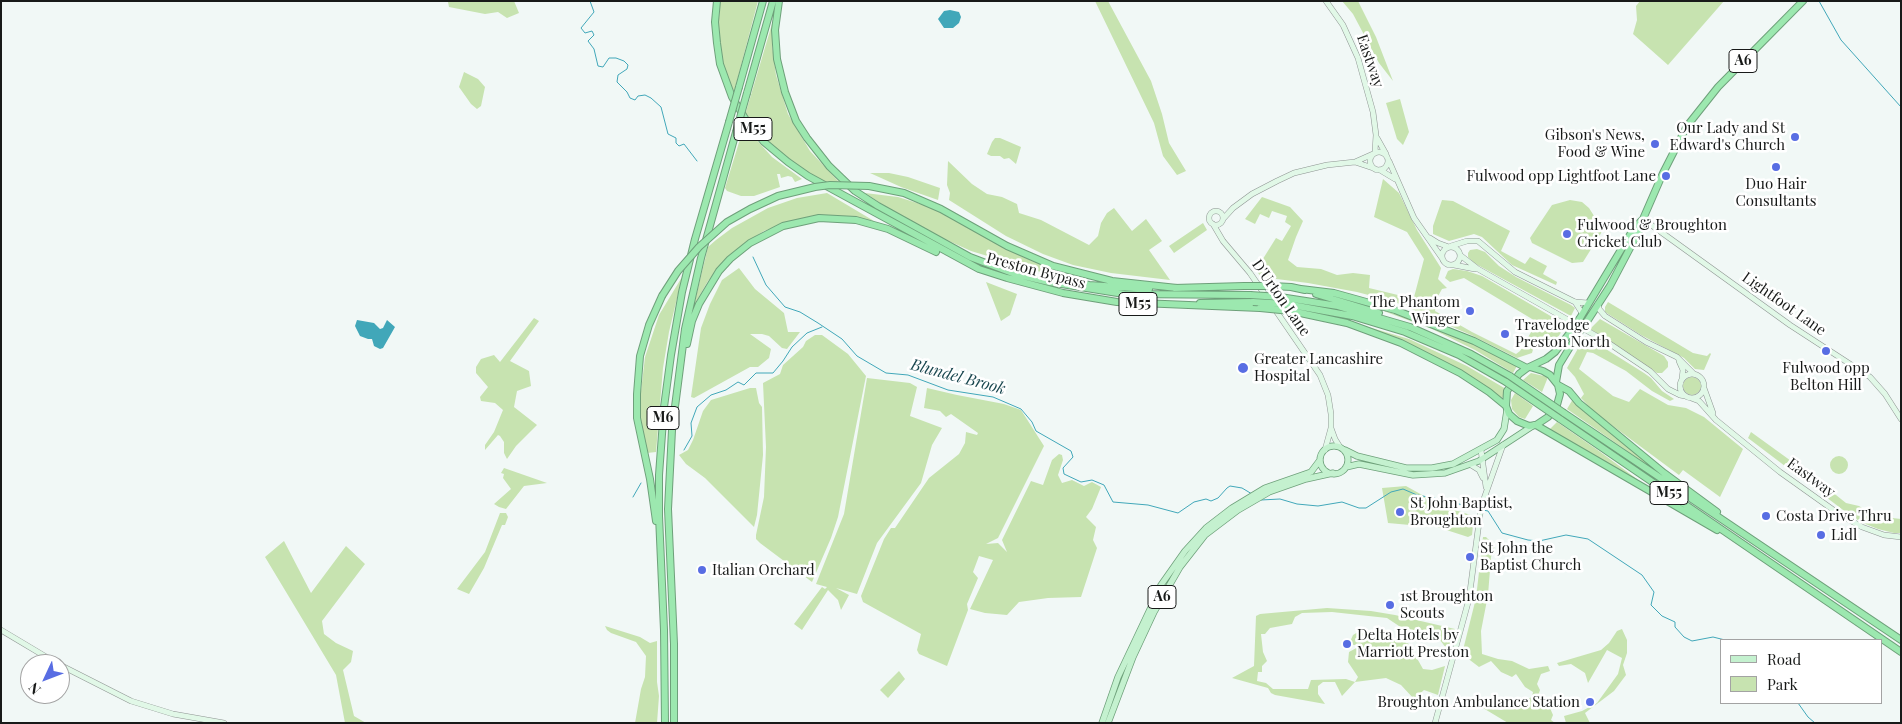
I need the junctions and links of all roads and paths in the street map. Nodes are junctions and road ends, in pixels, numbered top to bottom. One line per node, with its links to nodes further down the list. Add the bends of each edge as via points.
1 (717, 1): 27 (highway, Preston Bypass / M55, via 716,35 720,64 732,97 764,142 808,176)
2 (763, 1): 68 (highway, M6, bridge, via 689,263 671,355 660,466)
3 (773, 1): 47 (highway, M6, bridge, via 693,295)
4 (779, 1): 25 (highway, Preston Bypass / M55, via 775,30 777,59 796,121 807,138 855,191)
5 (1326, 1): 7 (main road, Eastway, via 1344,25 1358,58)
6 (1803, 1): 16 (highway, A6, via 1695,114 1676,145)
7 (1376, 135): 8 (main road, Eastway); 9 (main road, Eastway)
8 (1374, 153): 9 (main road, via 1381,152); 10 (main road); 11 (main road, via 1370,162)
9 (1388, 158): 12 (main road, via 1387,166); 13 (main road, Eastway)
10 (1355, 162): 11 (main road); 14 (main road, via 1294,173 1252,194)
11 (1374, 168): 12 (main road)
12 (1380, 170): 13 (main road)
13 (1395, 179): 19 (main road, Eastway, via 1414,218)
14 (1231, 209): 15 (main road); 17 (main road)
15 (1216, 212): 17 (main road, via 1221,214); 18 (main road, via 1210,218)
16 (1643, 219): 32 (highway, A6, via 1634,228); 33 (highway, A6, via 1619,270); 51 (main road, Lightfoot Lane, via 1790,325 1870,377)
17 (1222, 221): 18 (main road, via 1218,225); 20 (main road)
18 (1213, 224): 20 (main road, D'Urton Lane)
19 (1427, 236): 22 (main road, Eastway); 24 (main road, Eastway)
20 (1223, 241): 54 (main road, D'Urton Lane, via 1250,273 1292,338 1318,371 1329,400)
21 (1467, 241): 22 (main road); 23 (main road); 31 (main road, via 1478,241 1514,272)
22 (1450, 246): 23 (main road, via 1458,249); 24 (main road)
23 (1460, 254): 26 (main road); 28 (main road, Eastway)
24 (1442, 258): 26 (main road)
25 (983, 262): 29 (highway, M55, via 1089,285); 38 (highway, M55, bridge, via 1015,274 1108,292 1250,295 1320,302 1381,317)
26 (1452, 265): 28 (main road, Eastway)
27 (979, 269): 34 (highway, Preston Bypass / M55, via 1091,298 1137,304); 47 (highway, M6, via 868,222 824,218 782,226 745,247 711,283 692,321)
28 (1478, 269): 43 (main road, Eastway, via 1607,342)
29 (1177, 288): 30 (highway, M55, bridge, via 1272,286); 68 (highway, M55, bridge, via 1094,278 1052,266 1007,246 941,208 904,193 869,186 815,187 778,196 750,209 727,222 698,247 678,271 649,325 640,356 637,418 650,479)
30 (1301, 289): 38 (highway, M55, via 1408,322 1455,342); 40 (highway, M55, via 1334,293 1395,310 1474,341)
31 (1575, 302): 32 (main road); 35 (main road)
32 (1588, 303): 35 (highway, A6)
33 (1598, 304): 36 (highway, A6); 37 (main road)
34 (1186, 305): 42 (highway, M55, bridge, via 1220,302 1286,304 1352,316 1405,332); 49 (highway, M55, bridge, via 1291,311 1347,323 1401,343 1460,373)
35 (1581, 315): 40 (highway, A6, bridge, via 1555,352)
36 (1591, 315): 37 (main road); 45 (highway, A6, bridge, via 1559,365)
37 (1605, 316): 39 (main road)
38 (1470, 354): 42 (highway, M55)
39 (1677, 357): 41 (main road); 44 (main road, via 1683,370)
40 (1528, 368): 45 (highway, via 1543,370); 49 (highway, A6, via 1512,382)
41 (1693, 373): 44 (main road); 46 (main road, via 1702,379)
42 (1508, 379): 50 (highway, M55, bridge)
43 (1660, 381): 44 (main road, via 1674,386); 48 (main road, Eastway, via 1675,393)
44 (1681, 381): 48 (main road, via 1681,390)
45 (1557, 384): 53 (highway, A6, via 1560,394 1557,405 1548,417); 66 (highway, M55, via 1672,479)
46 (1704, 388): 48 (main road, via 1698,396); 52 (main road, Eastway)
47 (676, 389): 76 (highway, M6, via 668,509)
48 (1688, 397): 52 (main road, Eastway, via 1702,403)
49 (1506, 408): 53 (highway, via 1517,422); 58 (main road, A6, via 1501,436)
50 (1562, 416): 66 (highway, M55); 67 (highway, M55)
51 (1901, 419)
52 (1716, 420): 65 (main road, Eastway, via 1838,514 1862,527)
53 (1535, 425): 55 (main road, A6); 67 (highway, M55)
54 (1331, 428): 56 (main road, D'Urton Lane); 57 (main road, D'Urton Lane)
55 (1504, 445): 59 (main road, A6); 64 (main road)
56 (1342, 448): 57 (main road, via 1332,446); 58 (main road, A6, via 1384,464 1415,469 1453,464); 62 (main road, via 1348,458)
57 (1324, 450): 60 (main road, A6)
58 (1481, 450): 59 (main road)
59 (1483, 459): 61 (main road, A6); 64 (main road)
60 (1320, 460): 63 (main road, via 1326,470); 77 (main road, A6, via 1312,472 1246,499 1197,537 1161,585 1118,677)
61 (1471, 465): 62 (main road, A6, via 1445,473 1423,475 1359,464); 64 (main road, via 1480,472)
62 (1346, 467): 63 (main road, A6)
63 (1333, 473): 78 (main road, A6, via 1269,492 1205,535 1167,588 1133,657)
64 (1486, 488): 79 (main road, via 1480,509 1469,599)
65 (1901, 537)
66 (1778, 557): 70 (highway, M55)
67 (1778, 567): 71 (highway, M55)
68 (661, 579): 75 (highway, M6)
69 (1, 630): 72 (main road)
70 (1901, 640)
71 (1901, 652)
72 (42, 654)
73 (70, 670): 74 (main road, via 131,701 173,714)
74 (224, 723)
75 (665, 723)
76 (674, 723)
77 (1102, 723)
78 (1108, 723)
79 (1436, 723)

